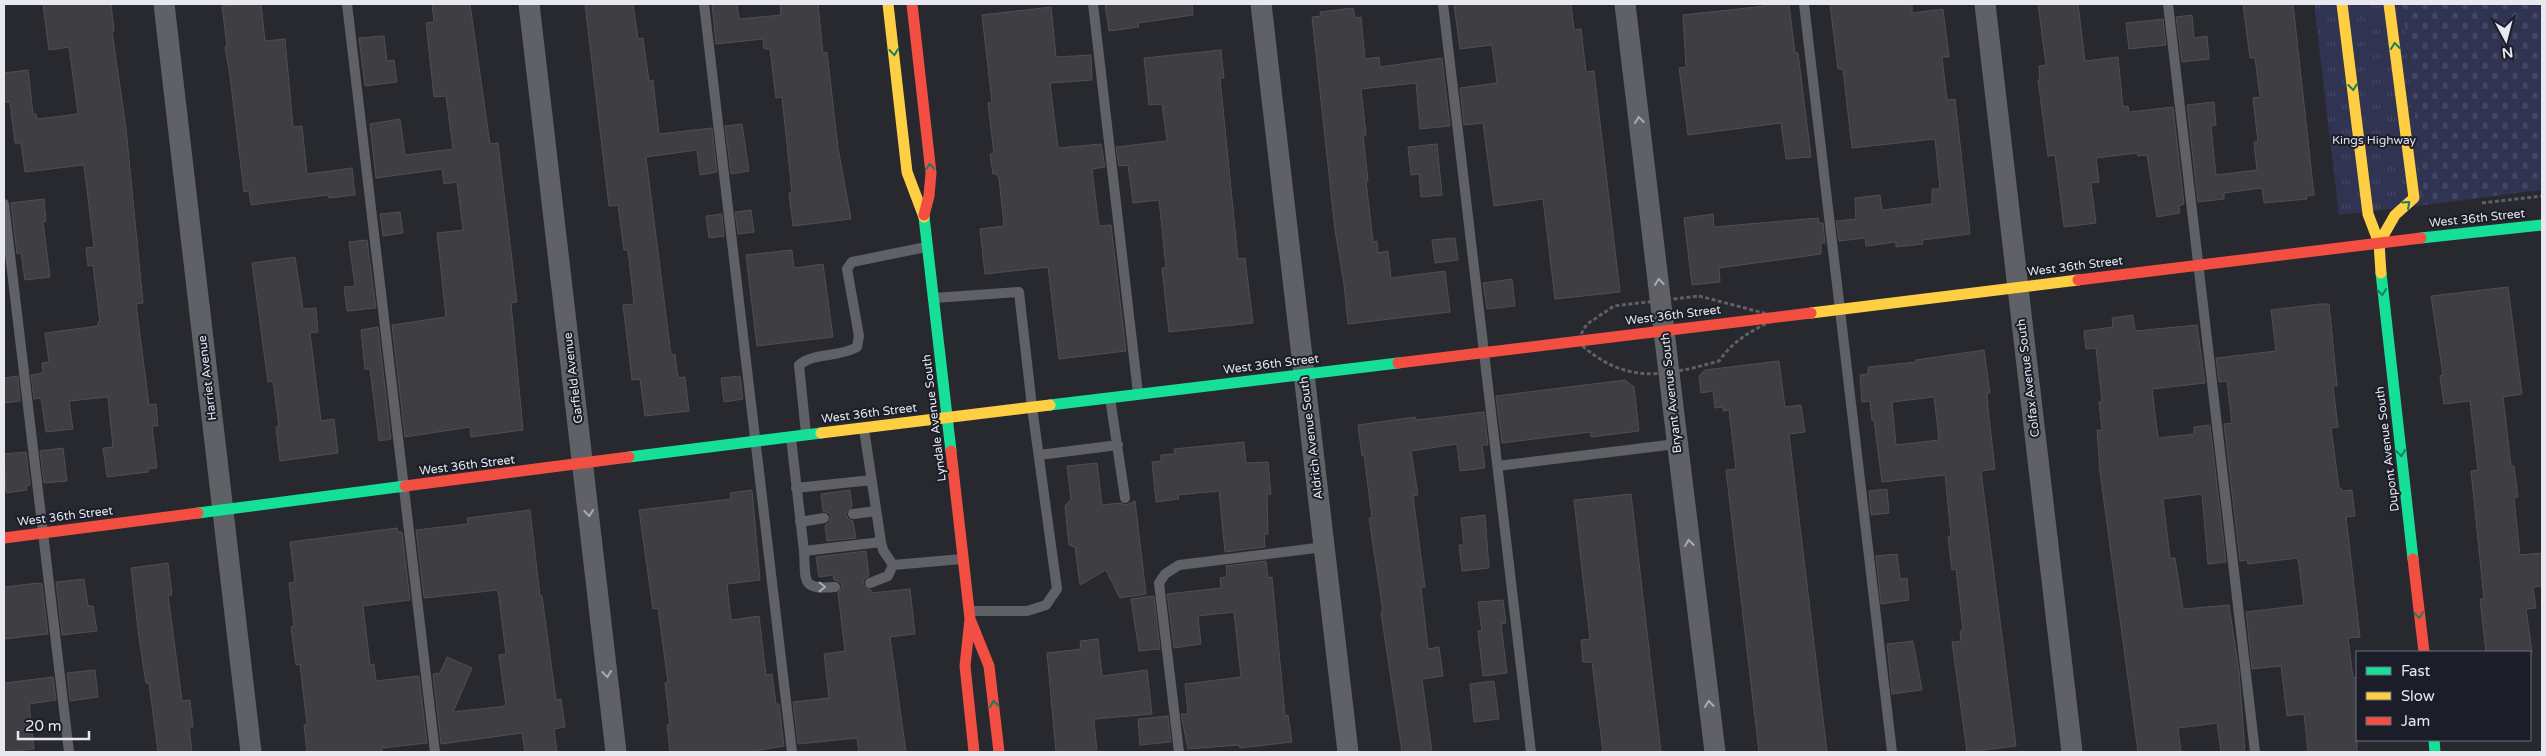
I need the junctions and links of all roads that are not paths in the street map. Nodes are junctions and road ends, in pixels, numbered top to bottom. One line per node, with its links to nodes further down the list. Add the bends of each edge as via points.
1 (164, 4): 45 (street, Harriet Avenue)
2 (347, 4): 42 (lane)
3 (529, 4): 39 (street, Garfield Avenue)
4 (704, 4): 35 (lane)
5 (888, 4): 17 (street, Lyndale Avenue South, one-way to 17, via 907,172)
6 (912, 4): 17 (street, Lyndale Avenue South, one-way to 6, via 930,173)
7 (1093, 4): 28 (lane)
8 (1261, 4): 27 (street, Aldrich Avenue South)
9 (1443, 4): 26 (lane)
10 (1625, 4): 25 (street, Bryant Avenue South, one-way to 10)
11 (1804, 4): 24 (lane)
12 (1985, 4): 22 (street, Colfax Avenue South)
13 (2168, 4): 21 (lane)
14 (2342, 4): 19 (street, one-way to 19, via 2368,214)
15 (2389, 4): 19 (street, one-way to 15, via 2395,215 2414,198)
16 (4, 204): 50 (lane)
17 (924, 215): 20 (street, Lyndale Avenue South)
18 (2542, 225): 19 (street, West 36th Street)
19 (2379, 243): 21 (street, West 36th Street); 60 (street, Dupont Avenue South, one-way to 60)
20 (927, 246): 23 (street, Lyndale Avenue South); 33 (lane, via 852,262 847,269 859,336 856,347 845,354 806,359 799,365)
21 (2199, 265): 22 (street, West 36th Street); 74 (lane)
22 (2018, 287): 24 (street, West 36th Street); 73 (street, Colfax Avenue South)
23 (933, 298): 30 (lane, via 1019,292); 31 (street, Lyndale Avenue South)
24 (1840, 310): 25 (street, West 36th Street); 72 (lane)
25 (1664, 330): 26 (street, West 36th Street); 36 (street, Bryant Avenue South)
26 (1484, 353): 27 (street, West 36th Street); 40 (lane)
27 (1304, 374): 28 (street, West 36th Street); 53 (street, Aldrich Avenue South)
28 (1138, 395): 29 (street, West 36th Street)
29 (1109, 397): 30 (street, West 36th Street); 37 (lane)
30 (1032, 406): 31 (street, West 36th Street); 38 (lane)
31 (947, 417): 32 (street, West 36th Street); 55 (street, Lyndale Avenue South)
32 (864, 428): 33 (street, West 36th Street); 41 (lane)
33 (806, 435): 34 (street, West 36th Street)
34 (791, 437): 35 (street, West 36th Street); 43 (lane)
35 (757, 442): 39 (street, West 36th Street); 65 (lane)
36 (1676, 444): 40 (lane); 71 (street, Bryant Avenue South, one-way to 36)
37 (1118, 445): 38 (lane); 44 (lane)
38 (1039, 455): 59 (lane, via 1057,589 1046,605 1027,612)
39 (583, 464): 42 (street, West 36th Street); 64 (street, Garfield Avenue, one-way to 64)
40 (1498, 466): 70 (lane)
41 (872, 480): 43 (lane); 46 (lane)
42 (405, 487): 45 (street, West 36th Street); 63 (lane)
43 (796, 488): 49 (lane)
44 (1126, 498)
45 (223, 510): 50 (street, West 36th Street); 62 (street, Harriet Avenue)
46 (876, 511): 47 (lane); 52 (lane)
47 (853, 514)
48 (824, 518): 49 (lane)
49 (800, 522): 54 (lane)
50 (42, 532): 51 (street, West 36th Street); 61 (lane)
51 (4, 538)
52 (881, 542): 54 (lane); 56 (lane)
53 (1324, 547): 68 (lane, via 1179,565 1165,574 1159,583); 69 (street, Aldrich Avenue South)
54 (804, 551): 58 (lane, one-way to 58, via 809,585)
55 (964, 558): 56 (lane); 59 (street, Lyndale Avenue South)
56 (893, 565): 57 (lane, via 888,576)
57 (870, 583)
58 (835, 587)
59 (970, 615): 66 (street, Lyndale Avenue South, via 965,672); 67 (street, Lyndale Avenue South, one-way to 59, via 989,666)
60 (2424, 651)
61 (69, 752)
62 (251, 752)
63 (435, 752)
64 (616, 752)
65 (792, 752)
66 (974, 752)
67 (1000, 752)
68 (1179, 752)
69 (1348, 752)
70 (1531, 752)
71 (1715, 752)
72 (1892, 752)
73 (2072, 752)
74 (2255, 752)

